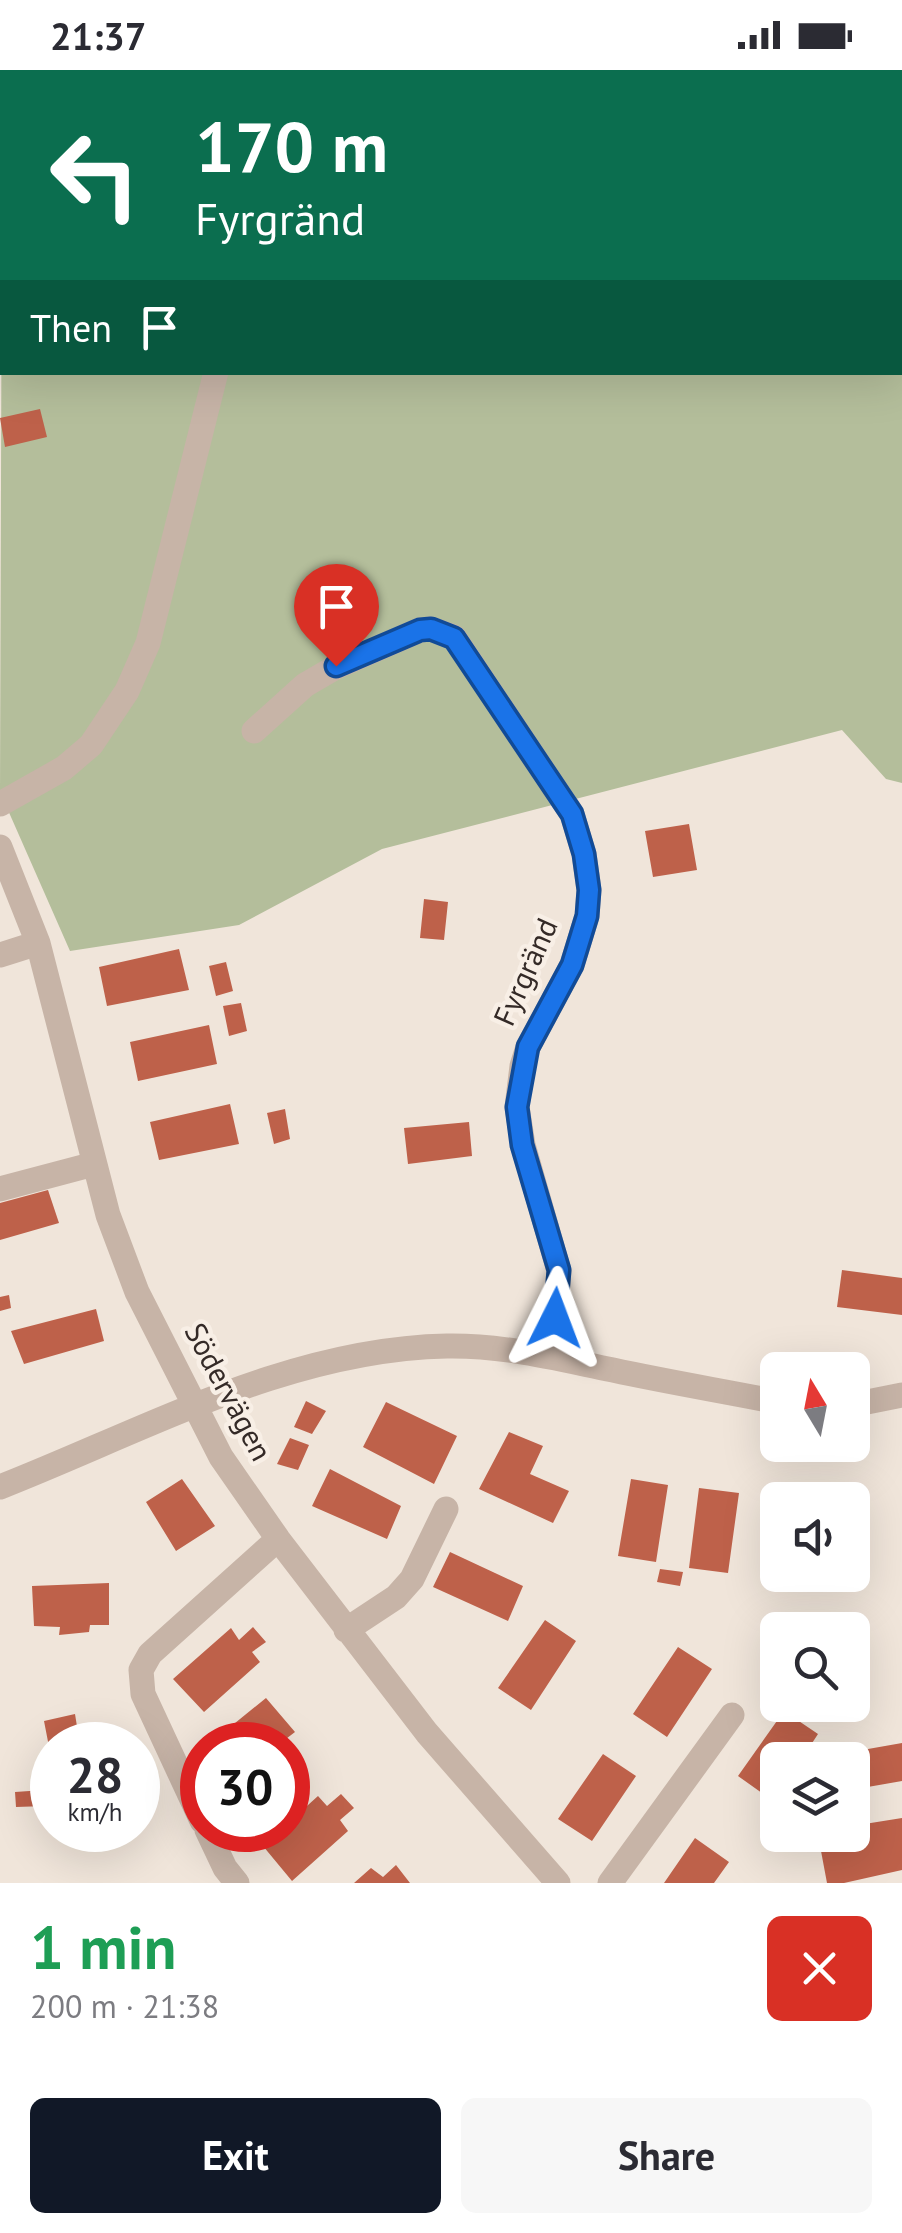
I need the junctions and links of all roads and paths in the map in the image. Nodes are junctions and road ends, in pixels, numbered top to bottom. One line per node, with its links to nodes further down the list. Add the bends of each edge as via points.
1 (215, 375): 3 (street, via 148,643 127,691 91,744 64,768)
2 (254, 731): 9 (street, Fyrgränd, via 304,685 431,629 454,638 572,814 584,854 587,916 572,965 528,1047 517,1107 559,1270)
3 (0, 804)
4 (0, 848): 5 (street, Södervägen)
5 (38, 943): 6 (street); 7 (street, Södervägen)
6 (0, 955)
7 (94, 1164): 8 (street); 13 (street, Södervägen, via 137,1292)
8 (0, 1190)
9 (550, 1356): 11 (street); 13 (street, via 395,1348 309,1365)
10 (902, 1395): 12 (street)
11 (760, 1398)
12 (870, 1402)
13 (196, 1406): 14 (street); 16 (street, Södervägen)
14 (0, 1487)
15 (446, 1509): 17 (street, via 412,1580)
16 (278, 1539): 17 (street, Södervägen); 19 (street, via 150,1654 141,1670 143,1694)
17 (346, 1630): 22 (street, Södervägen)
18 (732, 1716): 23 (street)
19 (180, 1774)
20 (216, 1852): 21 (street)
21 (237, 1883)
22 (558, 1883)
23 (610, 1883)

